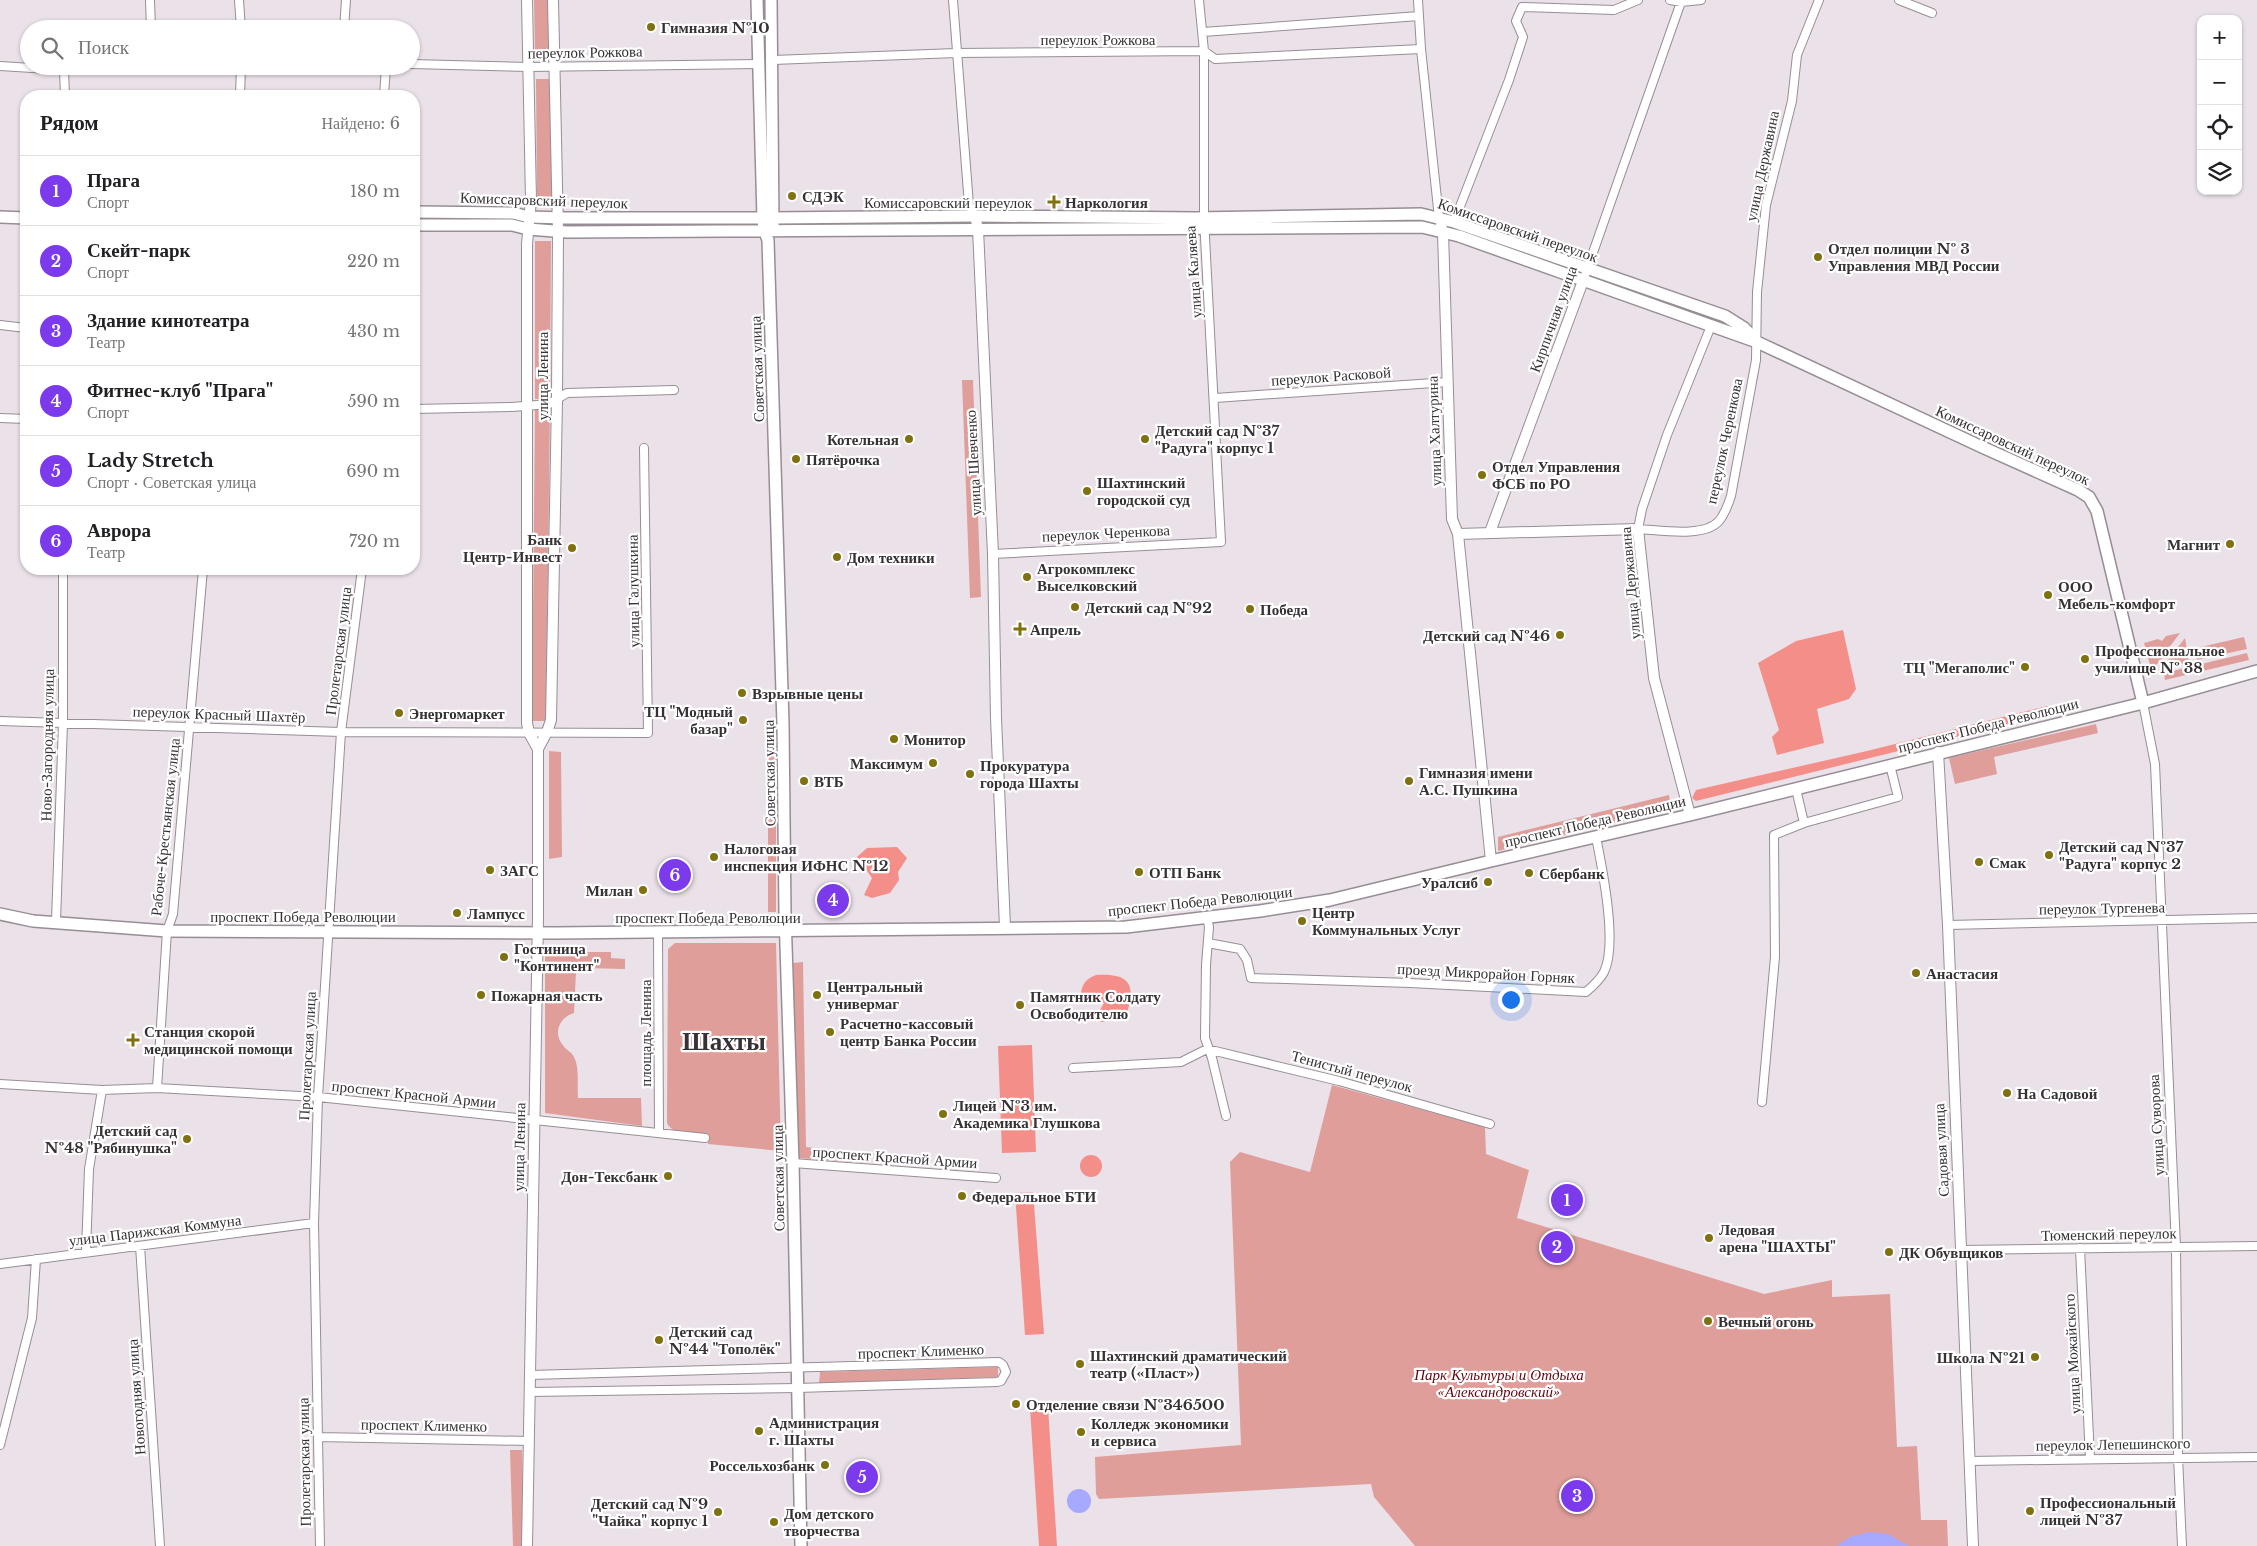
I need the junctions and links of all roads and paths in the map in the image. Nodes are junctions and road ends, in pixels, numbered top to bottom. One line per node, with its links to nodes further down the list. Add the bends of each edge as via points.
1 (150, 0): 20 (street)
2 (239, 0): 21 (street)
3 (346, 0): 22 (street)
4 (527, 0): 33 (main road, улица Ленина)
5 (553, 0): 31 (main road, улица Ленина)
6 (757, 0): 29 (main road, Советская улица)
7 (771, 0): 27 (main road, Советская улица)
8 (952, 0): 26 (street, улица Шевченко)
9 (1199, 0): 23 (street, улица Каляева)
10 (1418, 0): 19 (street, улица Халтурина)
11 (1638, 0): 47 (street, via 1614,10 1522,7 1516,20 1523,37)
12 (1670, 0): 17 (street)
13 (1696, 0): 14 (street); 17 (street)
14 (1701, 0)
15 (1819, 0): 60 (street, улица Державина, via 1798,55 1792,101 1766,205 1757,292)
16 (1899, 0): 18 (street)
17 (1681, 2): 55 (street, Кирпичная улица)
18 (1932, 13)
19 (1419, 16): 23 (street); 24 (street, улица Халтурина)
20 (151, 20)
21 (240, 20)
22 (345, 20)
23 (1203, 32): 25 (street, улица Каляева)
24 (1421, 49): 25 (street, переулок Рожкова, via 1215,59); 46 (street, улица Халтурина)
25 (1204, 51): 26 (street, переулок Рожкова); 48 (street, улица Каляева)
26 (956, 54): 27 (street, переулок Рожкова); 42 (street, улица Шевченко, via 969,205)
27 (773, 60): 50 (main road, Советская улица)
28 (420, 64): 33 (street, переулок Рожкова)
29 (759, 64): 31 (street, переулок Рожкова); 50 (main road, Советская улица)
30 (0, 66): 32 (street)
31 (554, 66): 33 (street, переулок Рожкова); 45 (main road, улица Ленина)
32 (20, 67)
33 (529, 67): 41 (main road, улица Ленина)
34 (64, 75): 37 (street)
35 (241, 75): 38 (street)
36 (385, 75): 39 (street)
37 (65, 90)
38 (240, 90)
39 (384, 90)
40 (420, 212): 41 (main road, Комиссаровский переулок)
41 (529, 216): 45 (main road, Комиссаровский переулок); 51 (main road, улица Ленина)
42 (975, 216): 48 (main road, Комиссаровский переулок); 50 (main road, Комиссаровский переулок); 52 (main road, улица Шевченко)
43 (0, 217): 44 (main road)
44 (20, 218)
45 (558, 218): 50 (main road, Комиссаровский переулок); 53 (main road, улица Ленина)
46 (1439, 218): 47 (main road, Комиссаровский переулок); 48 (main road, Комиссаровский переулок, via 1422,214); 54 (main road, улица Халтурина)
47 (1454, 222): 55 (main road, Комиссаровский переулок)
48 (1204, 224): 52 (main road, Комиссаровский переулок); 54 (main road, Комиссаровский переулок, via 1422,227); 63 (street, улица Каляева)
49 (420, 225): 51 (main road, Комиссаровский переулок, via 512,225)
50 (768, 227): 52 (main road, Комиссаровский переулок); 53 (main road, Комиссаровский переулок); 105 (main road, Советская улица, via 783,714)
51 (528, 229): 53 (main road, Комиссаровский переулок); 65 (main road, улица Ленина)
52 (978, 229): 74 (main road, улица Шевченко)
53 (558, 231): 64 (main road, улица Ленина)
54 (1443, 233): 56 (main road, Комиссаровский переулок); 61 (main road, улица Халтурина)
55 (1588, 269): 56 (street, Кирпичная улица); 60 (main road, Комиссаровский переулок, via 1725,316 1744,328)
56 (1584, 281): 58 (main road, Комиссаровский переулок); 71 (main road, Кирпичная улица)
57 (0, 325): 59 (street)
58 (1711, 326): 60 (main road, Комиссаровский переулок); 70 (street, улица Державина, via 1667,435)
59 (20, 327)
60 (1757, 342): 70 (street, переулок Черенкова, via 1731,496 1725,512 1710,528 1698,531); 79 (main road, Комиссаровский переулок, via 2089,497 2097,511)
61 (1448, 382): 63 (street, переулок Расковой); 72 (main road, улица Халтурина, via 1452,519)
62 (674, 390): 64 (street, via 567,393)
63 (1215, 398): 73 (street, улица Каляева)
64 (557, 400): 65 (street, via 549,404); 84 (main road, улица Ленина, via 551,720)
65 (528, 405): 66 (street); 85 (main road, улица Ленина)
66 (420, 409)
67 (0, 418): 68 (street)
68 (20, 419)
69 (644, 448): 86 (street, улица Галушкина)
70 (1638, 529): 71 (main road, переулок Черенкова); 91 (main road, улица Державина, via 1654,678)
71 (1490, 532): 72 (main road, переулок Черенкова)
72 (1458, 534): 94 (main road, улица Халтурина)
73 (1221, 542): 74 (street, переулок Черенкова)
74 (992, 554): 101 (main road, улица Шевченко)
75 (63, 575): 81 (street, Ново-Загородняя улица)
76 (202, 575): 82 (street, Рабоче-Крестьянская улица)
77 (361, 575): 83 (street, Пролетарская улица)
78 (2257, 671): 79 (main road, проспект Победа Революции)
79 (2143, 703): 88 (main road, проспект Победа Революции); 98 (street, улица Суворова, via 2155,764)
80 (0, 721): 81 (street, переулок Красный Шахтёр)
81 (63, 723): 82 (street, переулок Красный Шахтёр); 99 (street, Ново-Загородняя улица)
82 (189, 727): 83 (street, переулок Красный Шахтёр); 103 (street, Рабоче-Крестьянская улица, via 173,914)
83 (341, 732): 85 (street, переулок Красный Шахтёр); 102 (street, Пролетарская улица)
84 (547, 732): 85 (street, переулок Красный Шахтёр); 86 (street, переулок Красный Шахтёр); 87 (main road, улица Ленина)
85 (529, 733): 87 (main road, улица Ленина)
86 (648, 733)
87 (538, 749): 104 (main road, улица Ленина)
88 (1938, 752): 89 (main road, проспект Победа Революции); 100 (main road, Садовая улица)
89 (1890, 765): 90 (main road, проспект Победа Революции); 92 (street, via 1898,797)
90 (1796, 789): 91 (main road, проспект Победа Революции); 92 (street)
91 (1690, 815): 93 (main road, проспект Победа Революции)
92 (1804, 823): 114 (street, via 1774,835 1775,958)
93 (1596, 837): 94 (main road, проспект Победа Революции); 107 (street, проезд Микрорайон Горняк, via 1607,903 1609,942 1605,971 1586,992 1251,978 1247,960 1240,949)
94 (1491, 861): 96 (main road, проспект Победа Революции, via 1330,900)
95 (0, 914): 99 (main road, проспект Победа Революции, via 33,921)
96 (1207, 917): 101 (main road, проспект Победа Революции, via 1126,927); 107 (street)
97 (2257, 918): 98 (street, переулок Тургенева)
98 (2160, 920): 100 (street, переулок Тургенева); 125 (street, улица Суворова)
99 (56, 921): 103 (main road, проспект Победа Революции)
100 (1948, 925): 127 (main road, Садовая улица)
101 (1005, 927): 105 (main road, проспект Победа Революции)
102 (327, 930): 103 (main road, проспект Победа Революции); 104 (main road, проспект Победа Революции); 113 (street, Пролетарская улица)
103 (167, 931): 111 (street, Рабоче-Крестьянская улица)
104 (538, 932): 106 (main road, проспект Победа Революции); 116 (main road, улица Ленина)
105 (786, 932): 106 (main road, проспект Победа Революции); 120 (main road, Советская улица)
106 (658, 933): 118 (street, площадь Ленина)
107 (1208, 943): 108 (street, via 1204,1038)
108 (1207, 1049): 109 (street, via 1181,1062); 115 (street); 117 (street, Тенистый переулок, via 1339,1081)
109 (1073, 1068)
110 (0, 1084): 112 (street, проспект Красной Армии)
111 (157, 1088): 112 (street, проспект Красной Армии); 113 (street, проспект Красной Армии)
112 (102, 1090): 128 (street, via 90,1169)
113 (318, 1097): 116 (street, проспект Красной Армии); 122 (street, Пролетарская улица)
114 (1762, 1102)
115 (1226, 1116)
116 (534, 1121): 118 (street, проспект Красной Армии); 132 (main road, улица Ленина)
117 (1490, 1124)
118 (659, 1133): 119 (street, проспект Красной Армии)
119 (705, 1138)
120 (793, 1163): 121 (street, проспект Красной Армии); 131 (main road, Советская улица)
121 (996, 1178)
122 (314, 1223): 123 (street, улица Парижская Коммуна); 135 (street, Пролетарская улица)
123 (140, 1246): 128 (street, улица Парижская Коммуна); 142 (street, Новогодняя улица)
124 (2257, 1246): 125 (street, Тюменский переулок)
125 (2176, 1247): 126 (street, Тюменский переулок); 138 (street, улица Суворова)
126 (2080, 1248): 127 (street, Тюменский переулок); 140 (street, улица Можайского)
127 (1962, 1250): 141 (main road, Садовая улица)
128 (86, 1252): 129 (street, улица Парижская Коммуна)
129 (36, 1259): 130 (street, улица Парижская Коммуна); 137 (street, via 32,1318)
130 (0, 1264)
131 (797, 1369): 132 (street, проспект Клименко); 133 (main road, Советская улица); 133 (street, проспект Клименко, via 999,1362 1006,1372 997,1382)
132 (530, 1375): 134 (main road, улица Ленина)
133 (797, 1388): 134 (street, проспект Клименко); 145 (main road, Советская улица)
134 (530, 1392): 136 (main road, улица Ленина)
135 (318, 1437): 136 (street, проспект Клименко); 143 (street, Пролетарская улица)
136 (529, 1441): 144 (main road, улица Ленина)
137 (0, 1445)
138 (2178, 1456): 139 (street, переулок Лепешинского); 140 (street, переулок Лепешинского); 147 (street, улица Суворова)
139 (2257, 1456)
140 (2090, 1458): 141 (street, переулок Лепешинского)
141 (1969, 1461): 146 (main road, Садовая улица)
142 (160, 1546)
143 (320, 1546)
144 (528, 1546)
145 (801, 1546)
146 (1972, 1546)
147 (2182, 1546)

